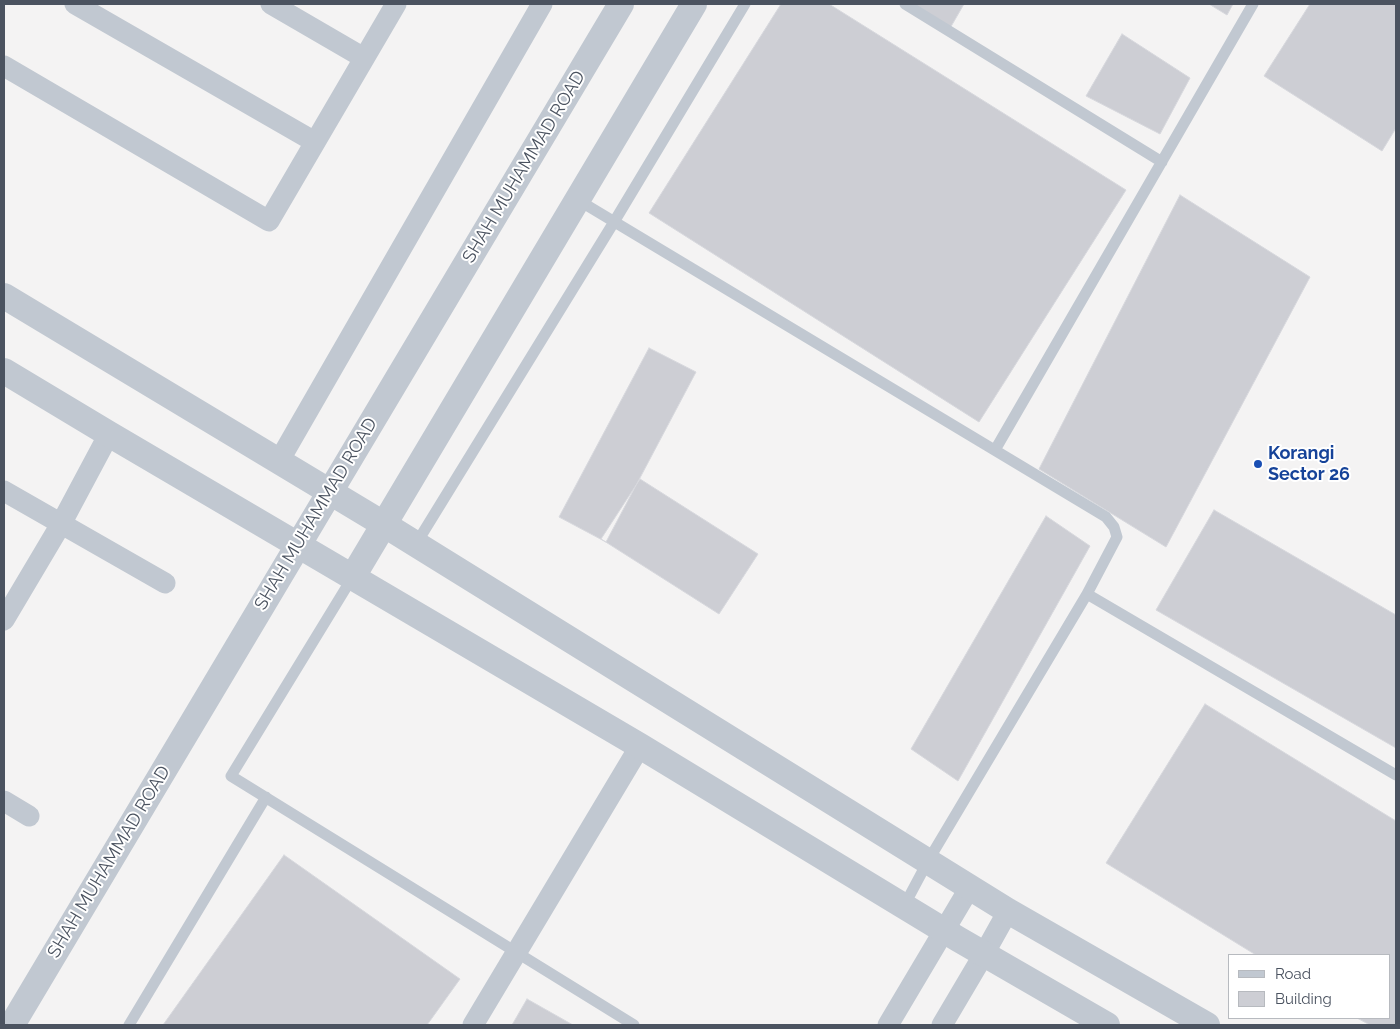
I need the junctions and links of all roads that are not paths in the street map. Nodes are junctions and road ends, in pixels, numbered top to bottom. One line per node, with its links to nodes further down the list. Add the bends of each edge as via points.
1 (75, 4): 12 (street)
2 (270, 4): 10 (street)
3 (396, 4): 10 (street)
4 (541, 4): 20 (street)
5 (621, 4): 22 (street, SHAH MUHAMMAD ROAD)
6 (694, 4): 14 (street)
7 (745, 4): 15 (lane)
8 (905, 4): 13 (lane)
9 (1254, 4): 13 (lane)
10 (364, 58): 12 (street)
11 (4, 66): 12 (street, via 269,221)
12 (315, 142)
13 (1162, 162): 19 (lane)
14 (578, 200): 15 (lane); 24 (street)
15 (614, 222): 19 (lane); 26 (lane)
16 (4, 296): 20 (street)
17 (4, 370): 18 (street)
18 (109, 434): 23 (street); 25 (street)
19 (995, 450): 29 (lane, via 1106,517 1114,527 1117,537)
20 (279, 461): 22 (street)
21 (4, 491): 23 (street)
22 (330, 492): 24 (street); 25 (street, SHAH MUHAMMAD ROAD)
23 (61, 524): 28 (street); 30 (street)
24 (385, 525): 26 (street); 27 (street)
25 (298, 545): 27 (street); 43 (street, SHAH MUHAMMAD ROAD)
26 (416, 545): 36 (street)
27 (352, 578): 31 (street); 33 (lane, via 231,776)
28 (165, 583)
29 (1087, 594): 32 (lane); 36 (lane)
30 (4, 620)
31 (640, 746): 38 (street); 41 (street)
32 (1396, 775)
33 (266, 797): 41 (lane); 44 (lane)
34 (4, 801): 35 (street)
35 (28, 816)
36 (928, 861): 37 (street); 38 (lane)
37 (970, 887): 39 (street); 40 (street)
38 (904, 906): 40 (street)
39 (1008, 910): 42 (street); 50 (street)
40 (945, 930): 42 (street); 47 (street)
41 (516, 953): 45 (street); 46 (lane)
42 (984, 954): 48 (street); 49 (street)
43 (12, 1025)
44 (129, 1025)
45 (473, 1025)
46 (634, 1025)
47 (888, 1025)
48 (942, 1025)
49 (1107, 1025)
50 (1207, 1025)

